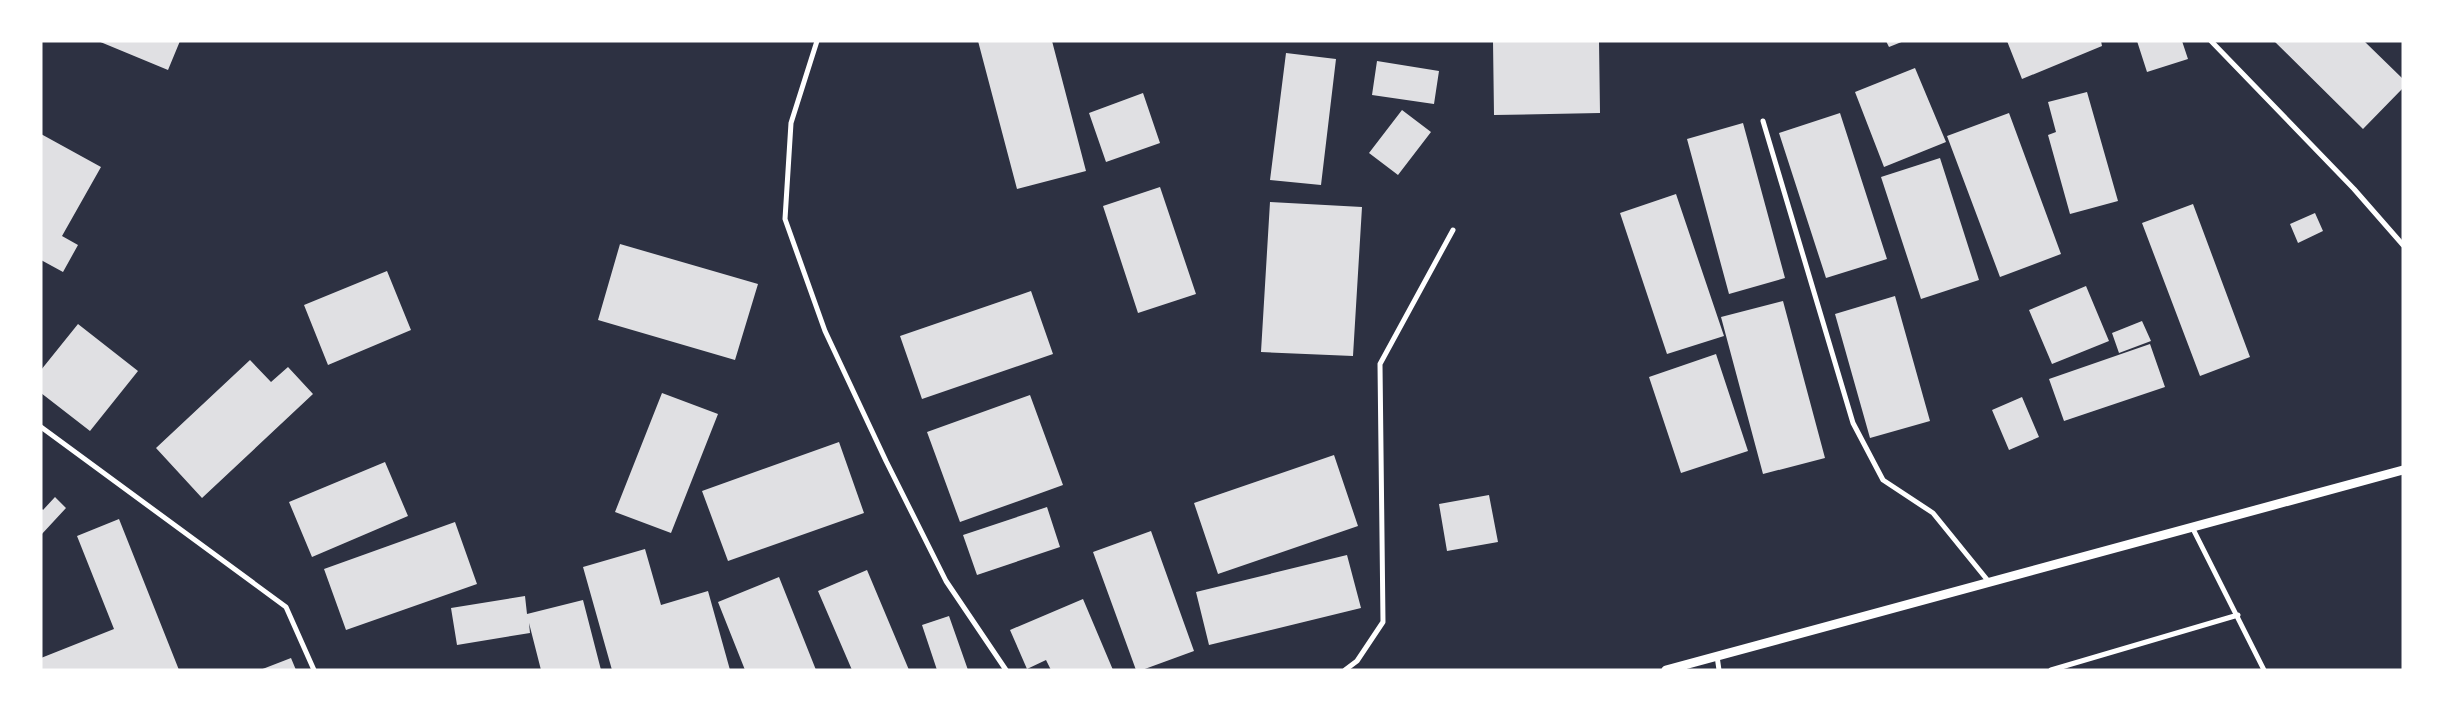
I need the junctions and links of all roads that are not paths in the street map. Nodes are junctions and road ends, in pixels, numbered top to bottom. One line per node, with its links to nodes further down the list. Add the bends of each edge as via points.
1 (817, 41): 13 (street, via 791,123 785,219 825,331 886,461 946,581)
2 (2211, 41): 5 (street, via 2354,189)
3 (1763, 122): 9 (street, via 1853,424 1883,480 1933,513)
4 (1454, 230): 14 (street, via 1380,364 1383,622 1357,661)
5 (2403, 245)
6 (41, 427): 12 (street, via 286,607)
7 (2403, 470): 8 (street)
8 (2192, 527): 9 (street); 10 (street)
9 (1989, 582): 11 (street)
10 (2238, 615): 17 (street); 18 (street)
11 (1718, 656): 15 (street); 16 (street)
12 (314, 670)
13 (1006, 670)
14 (1345, 670)
15 (1666, 670)
16 (1719, 670)
17 (2051, 670)
18 (2264, 670)

